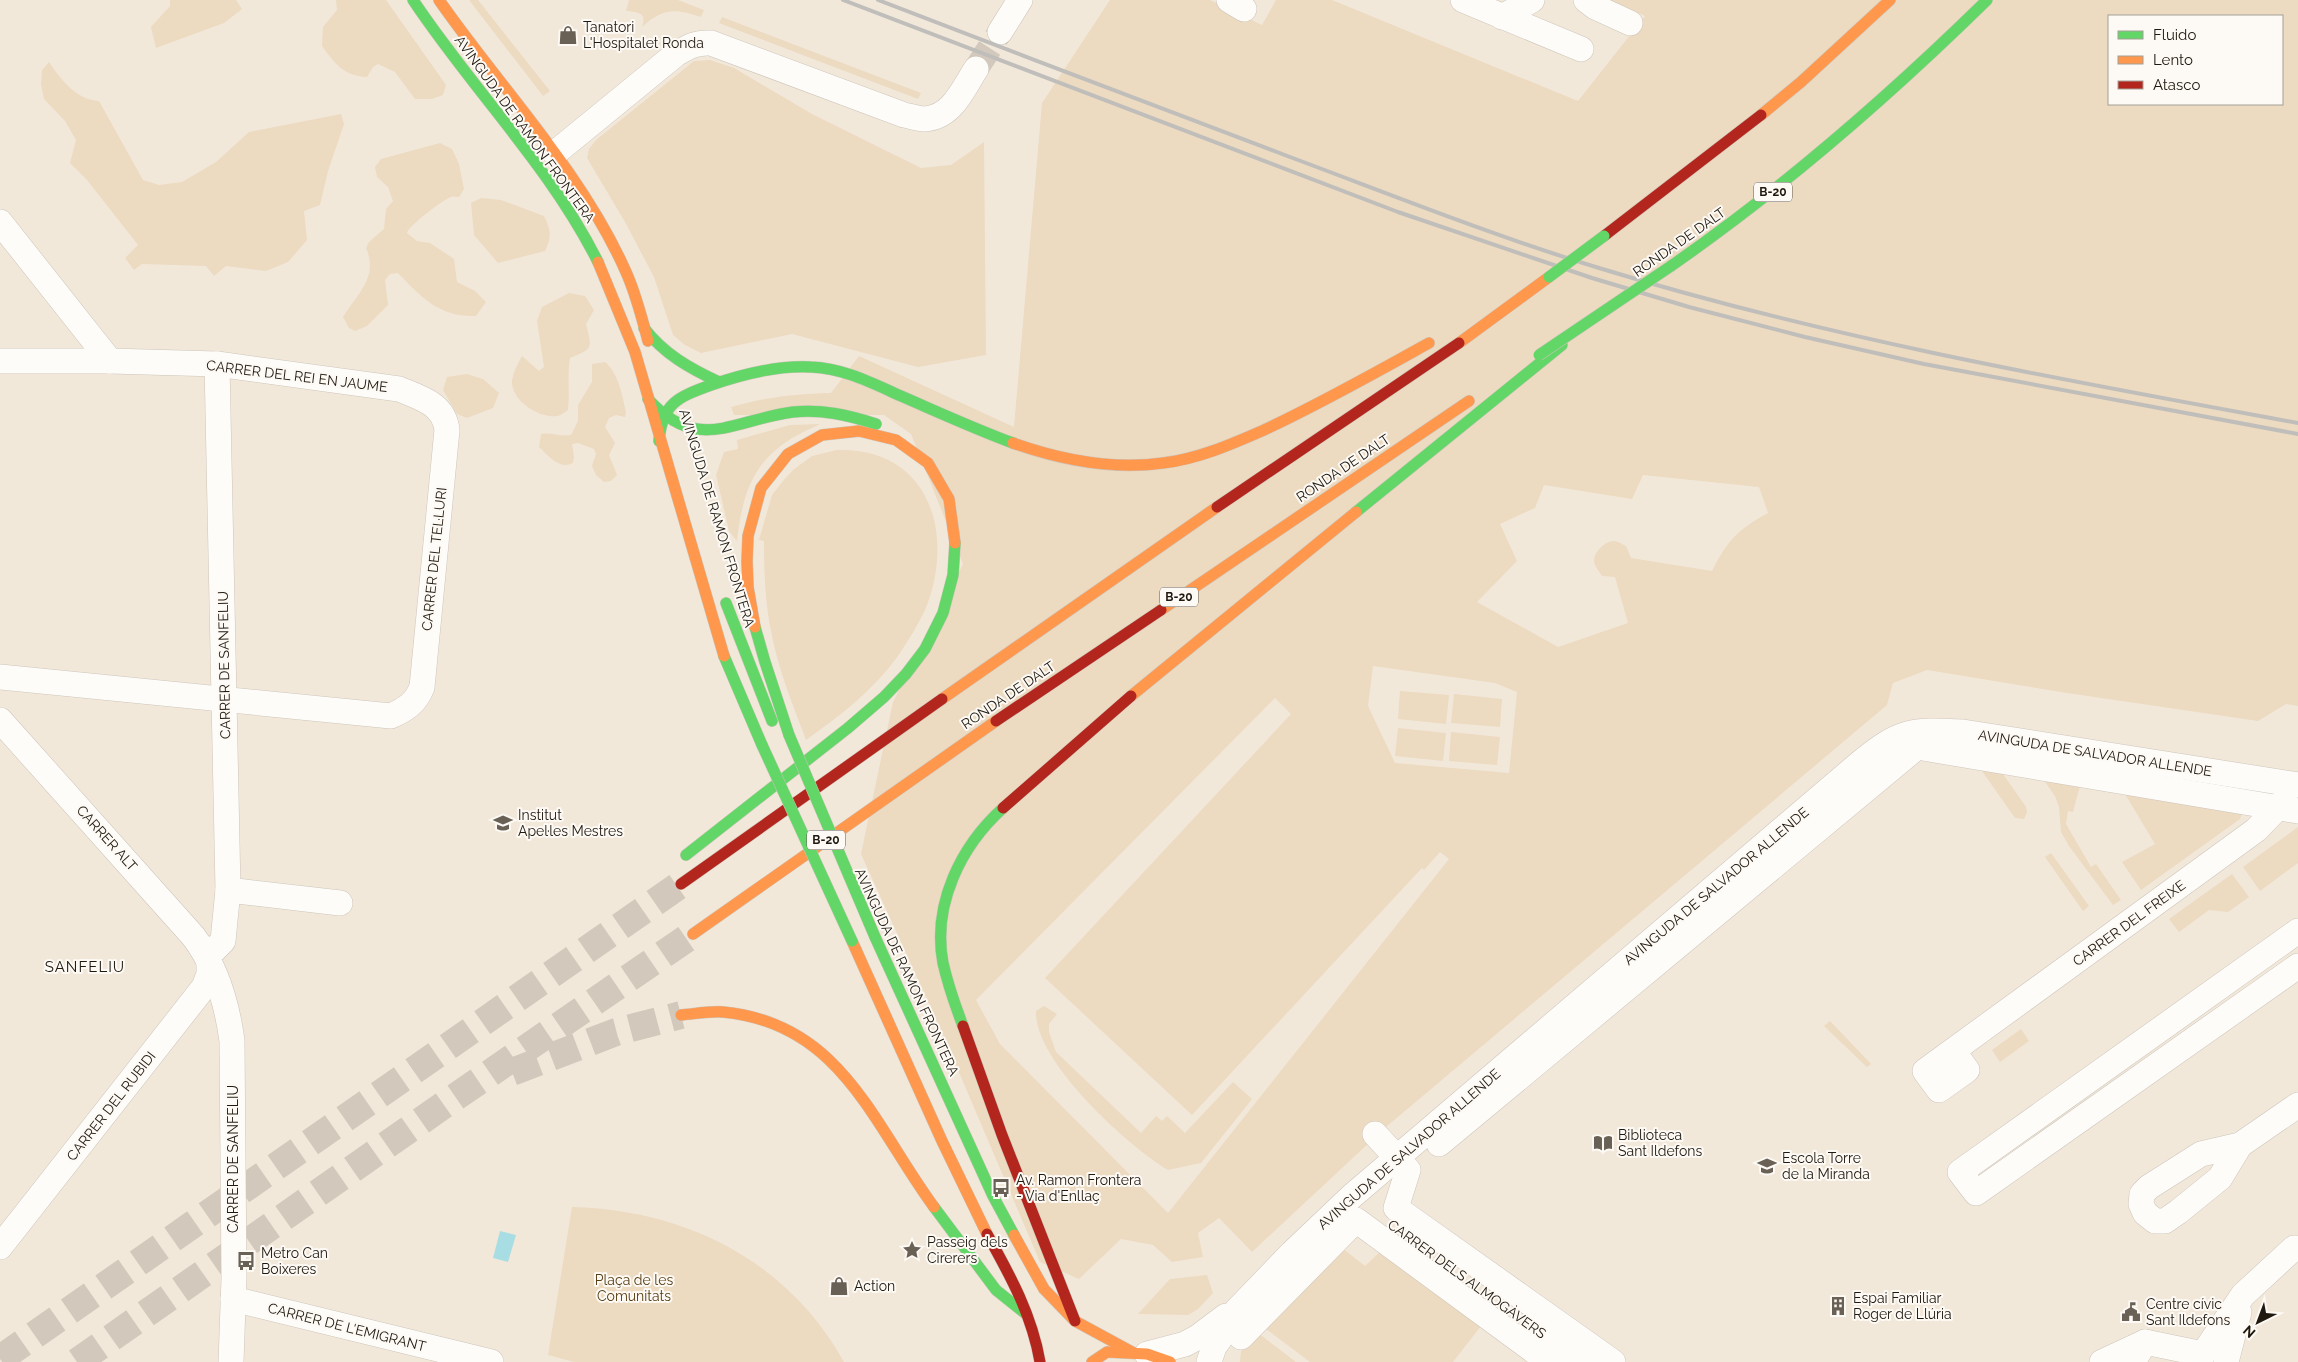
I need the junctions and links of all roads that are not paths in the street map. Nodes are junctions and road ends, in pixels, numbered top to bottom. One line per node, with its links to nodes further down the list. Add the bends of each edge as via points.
1 (413, 0): 28 (main road, AVINGUDA DE RAMON FRONTERA, via 550,183 585,237 618,305)
2 (439, 0): 14 (main road, AVINGUDA DE RAMON FRONTERA)
3 (1020, 0): 11 (street)
4 (1463, 0): 9 (street)
5 (1532, 0): 9 (street)
6 (1586, 0): 10 (street)
7 (1890, 0): 16 (main road, bridge, via 1754,121)
8 (1987, 0): 21 (main road, RONDA DE DALT / B-20, bridge, via 1870,111 1791,178 1707,242)
9 (1502, 17): 12 (street)
10 (1630, 22)
11 (1000, 32)
12 (1581, 49)
13 (976, 69): 14 (street, via 952,107 940,116 923,119 904,115 711,43 700,42 676,54)
14 (555, 153): 18 (main road, AVINGUDA DE RAMON FRONTERA, via 592,208 623,266)
15 (0, 222): 22 (street)
16 (1549, 277): 17 (main road); 43 (main road, via 1473,333 1134,563)
17 (1474, 318)
18 (644, 328): 20 (main road, AVINGUDA DE RAMON FRONTERA); 25 (main road, via 662,351 676,362)
19 (1440, 337): 25 (main road, via 1362,381 1254,434 1212,451 1150,465 1111,466 1072,461 1029,449 986,434 857,377 827,368 774,368)
20 (652, 355)
21 (1542, 356): 26 (main road, RONDA DE DALT / B-20); 63 (main road, via 1042,772 992,818 963,856 950,885 944,914 943,961 950,990 1002,1135)
22 (110, 360): 23 (street, CARRER DEL REI EN JAUME); 24 (street, CARRER DEL REI EN JAUME)
23 (0, 361)
24 (217, 364): 30 (street, CARRER DEL REI EN JAUME, via 398,389); 37 (street, CARRER DE SANFELIU)
25 (719, 382): 29 (main road, via 678,397)
26 (1493, 385)
27 (1478, 395): 47 (main road, RONDA DE DALT / B-20, via 966,742)
28 (648, 399): 29 (main road); 33 (main road, AVINGUDA DE RAMON FRONTERA)
29 (665, 408): 31 (main road); 33 (main road)
30 (440, 409): 37 (street, CARRER DEL TEL·LURI, via 446,419 447,430 422,686 418,696 409,707 391,716)
31 (674, 424): 32 (main road, AVINGUDA DE RAMON FRONTERA); 34 (main road, via 711,431 784,412 839,412 891,432)
32 (677, 438)
33 (659, 440): 62 (main road, AVINGUDA DE RAMON FRONTERA, bridge, via 725,660 972,1206)
34 (917, 452): 39 (main road, via 870,431 850,430 816,437 780,461 758,494 748,537 748,570 761,650); 42 (main road, via 947,491 957,534 951,591 925,648 907,674 878,702)
35 (720, 589): 39 (main road, AVINGUDA DE RAMON FRONTERA, via 759,692)
36 (0, 677): 37 (street)
37 (224, 698): 44 (street, CARRER DE SANFELIU)
38 (0, 720): 48 (street, CARRER ALT, via 129,862)
39 (785, 739): 63 (main road, AVINGUDA DE RAMON FRONTERA, bridge, via 993,1196 1049,1298)
40 (2298, 786): 41 (street, CARRER DEL FREIXE); 55 (street, AVINGUDA DE SALVADOR ALLENDE, via 1963,732 1921,731 1892,739 1860,763)
41 (2287, 810): 51 (street, CARRER DEL FREIXE); 55 (street, via 1917,747)
42 (686, 855)
43 (681, 884)
44 (228, 890): 45 (street); 48 (street, CARRER DE SANFELIU, via 223,941)
45 (340, 903)
46 (2298, 931): 49 (street, via 1960,1172 1976,1193)
47 (693, 934)
48 (206, 954): 58 (street, CARRER DEL RUBIDI, via 208,974 204,987); 60 (street, CARRER DE SANFELIU, via 229,1013 232,1041)
49 (2298, 966)
50 (681, 1015): 62 (main road, via 721,1012 760,1019 800,1036 824,1053 852,1083 927,1197 996,1290)
51 (1953, 1051)
52 (2298, 1105): 54 (street)
53 (1375, 1134): 55 (street)
54 (2240, 1145)
55 (1403, 1164): 56 (street, AVINGUDA DE SALVADOR ALLENDE); 75 (street, via 1396,1208)
56 (1352, 1196): 61 (street, AVINGUDA DE SALVADOR ALLENDE); 74 (street, CARRER DELS ALMOGÀVERS)
57 (2297, 1247): 59 (street)
58 (0, 1248)
59 (2243, 1295): 65 (street, via 2203,1354); 77 (street)
60 (233, 1299): 67 (street, CARRER DE SANFELIU); 68 (street, CARRER DE L'EMIGRANT)
61 (1237, 1310): 66 (street, AVINGUDA DE SALVADOR ALLENDE, via 1220,1318 1192,1341); 72 (street, AVINGUDA DE SALVADOR ALLENDE, via 1230,1326 1214,1347)
62 (1026, 1314): 69 (main road, AVINGUDA DE RAMON FRONTERA)
63 (1075, 1321): 66 (main road, AVINGUDA DE RAMON FRONTERA)
64 (1241, 1337): 73 (street, via 1356,1220)
65 (2139, 1352): 76 (street)
66 (1140, 1353): 70 (main road, via 1106,1352); 71 (main road)
67 (231, 1362)
68 (491, 1362)
69 (1040, 1362)
70 (1092, 1362)
71 (1170, 1362)
72 (1209, 1362)
73 (1549, 1362)
74 (1582, 1362)
75 (1613, 1362)
76 (2102, 1362)
77 (2226, 1362)

